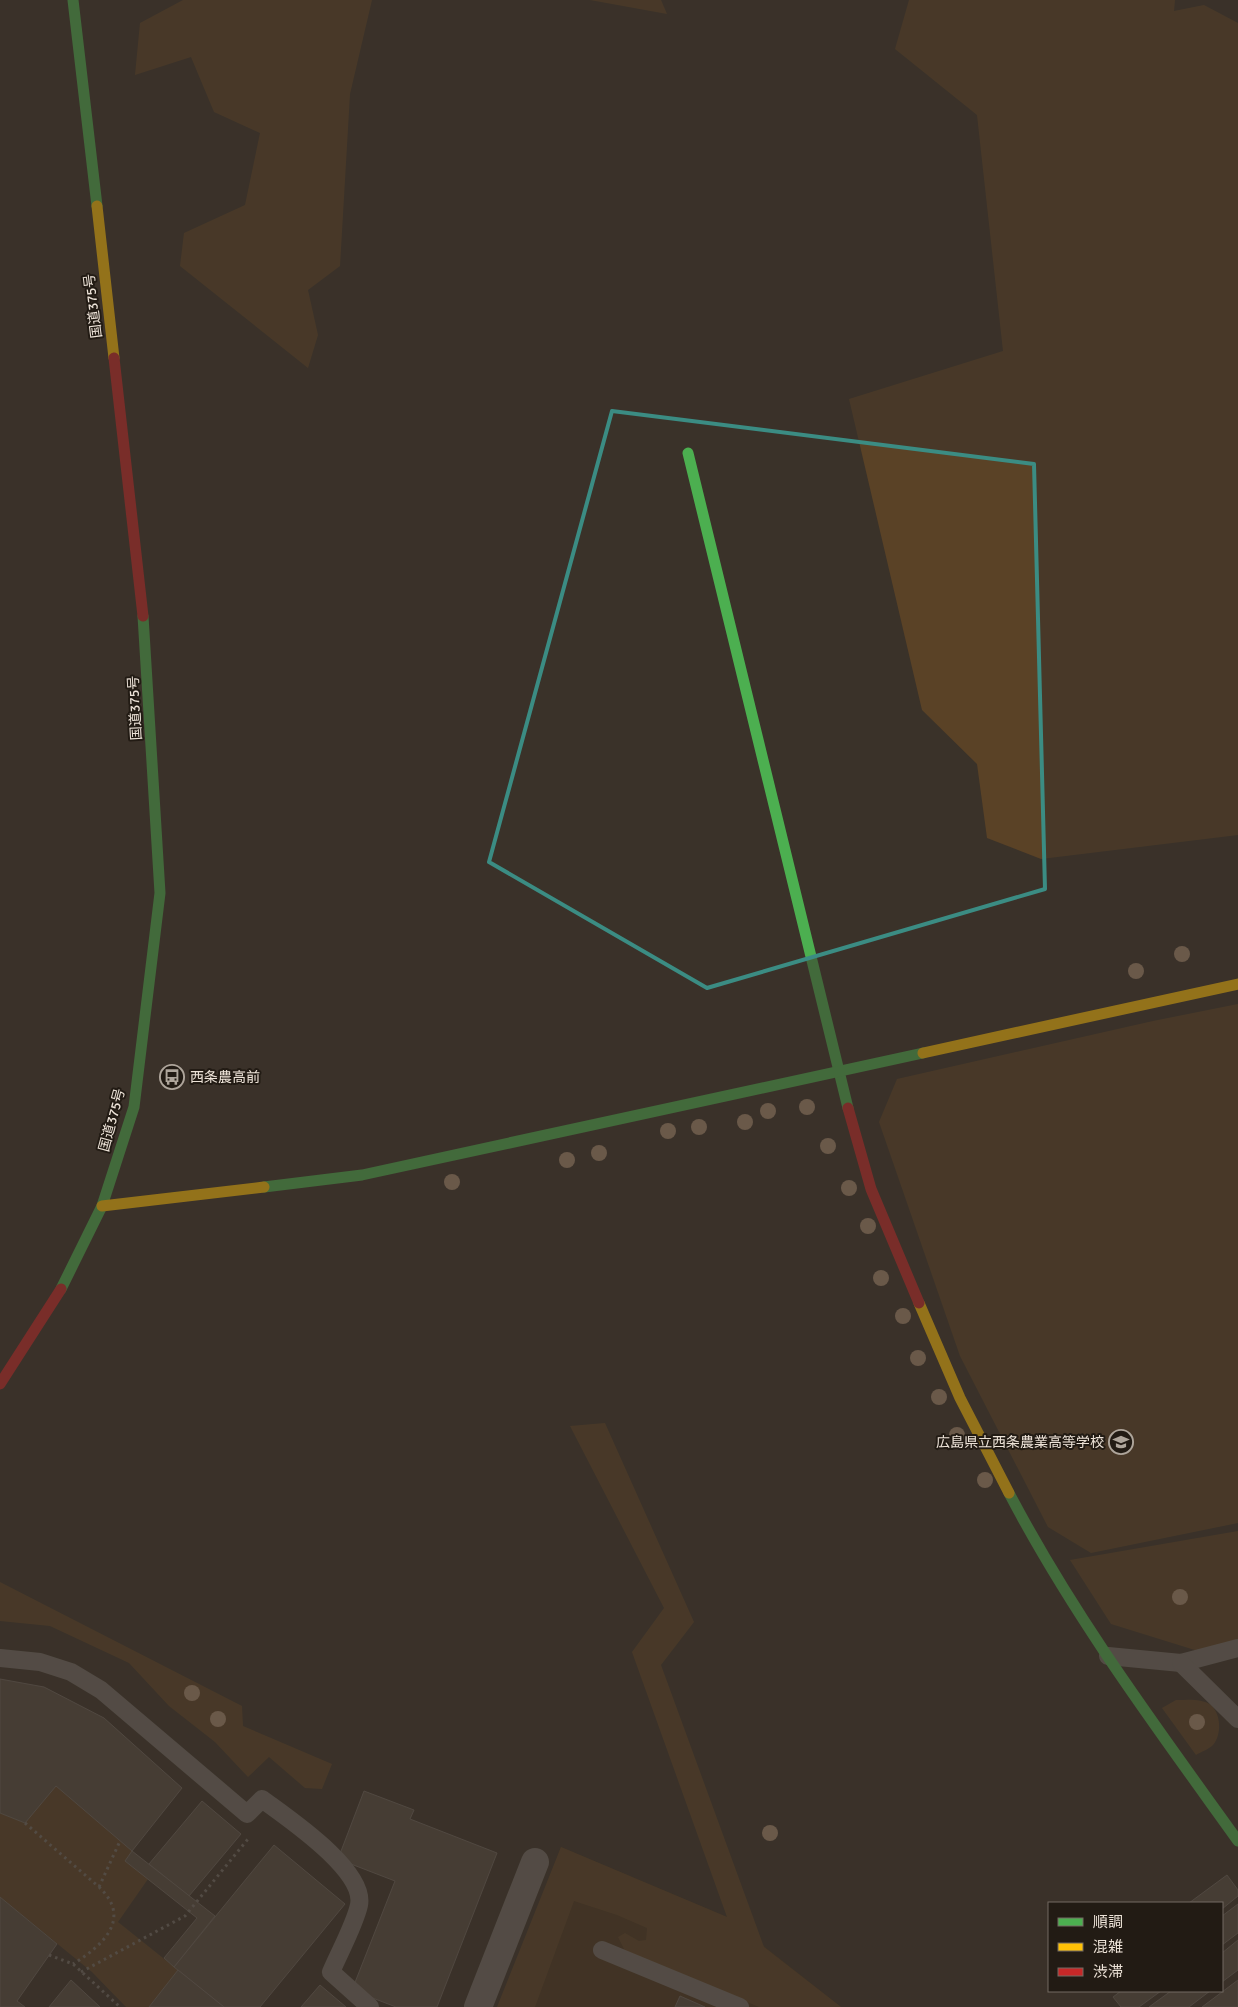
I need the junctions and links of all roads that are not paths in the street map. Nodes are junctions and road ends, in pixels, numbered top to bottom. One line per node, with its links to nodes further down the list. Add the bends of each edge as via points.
1 (73, 0): 5 (main road, 国道375号, via 146,639 160,893 134,1107)
2 (688, 453): 4 (main road)
3 (1238, 984): 4 (main road)
4 (838, 1070): 5 (main road, via 362,1175); 8 (main road, via 871,1189 960,1398 1041,1554)
5 (102, 1206): 6 (main road, 国道375号, via 59,1292)
6 (0, 1384)
7 (1238, 1648): 10 (lane)
8 (1108, 1656): 10 (lane); 12 (main road)
9 (0, 1658): 15 (lane, via 40,1662 71,1672 101,1690 247,1814 262,1798 334,1856 354,1880 360,1903 331,1972)
10 (1181, 1663): 11 (lane)
11 (1238, 1719)
12 (1238, 1841)
13 (536, 1862): 16 (street)
14 (602, 1950): 17 (lane)
15 (370, 2007)
16 (478, 2007)
17 (740, 2007)

